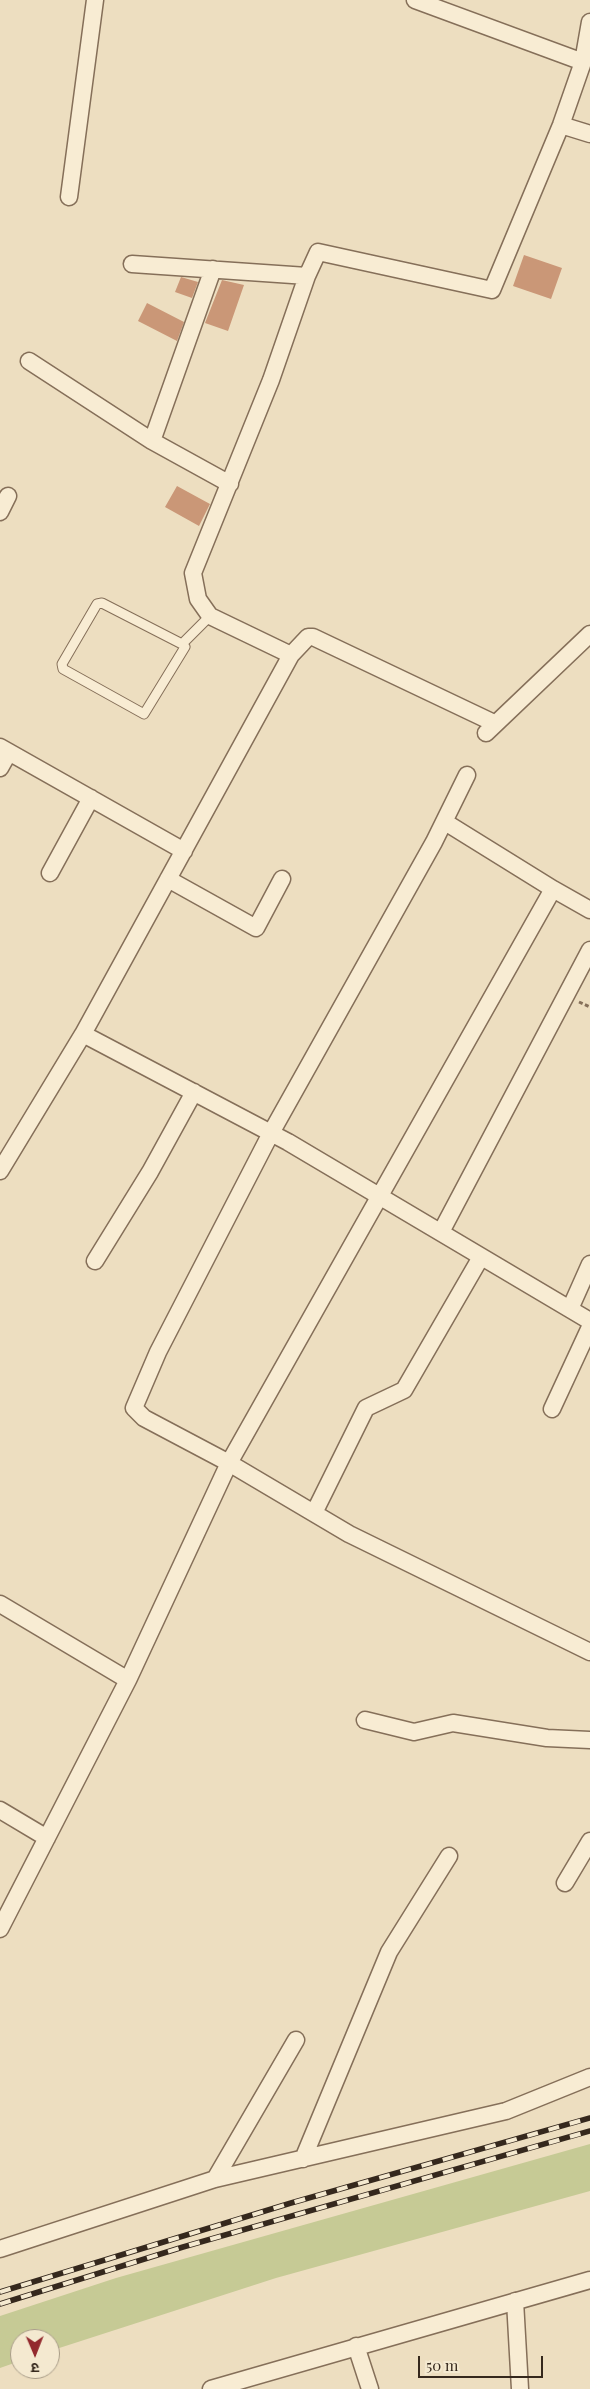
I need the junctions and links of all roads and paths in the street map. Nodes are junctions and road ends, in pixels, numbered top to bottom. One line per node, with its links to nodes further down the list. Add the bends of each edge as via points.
1 (95, 0): 7 (street)
2 (415, 0): 4 (street)
3 (590, 22): 4 (street)
4 (583, 62): 5 (street)
5 (561, 125): 6 (street); 10 (street, via 492,290 318,252)
6 (590, 134)
7 (69, 197)
8 (132, 264): 9 (street)
9 (213, 270): 10 (street); 12 (street)
10 (307, 276): 13 (street)
11 (29, 361): 12 (street)
12 (152, 441): 13 (street)
13 (230, 484): 16 (street, via 193,573 198,599)
14 (8, 496): 15 (street)
15 (0, 512)
16 (210, 616): 18 (lane); 19 (street)
17 (590, 634): 19 (street, via 490,728 313,637 308,637)
18 (182, 644): 18 (lane, via 185,647 144,714 62,669 97,604 102,602)
19 (291, 655): 25 (street)
20 (4, 749): 21 (street); 23 (street)
21 (0, 768)
22 (466, 775): 24 (street)
23 (91, 798): 25 (street); 26 (street)
24 (445, 822): 29 (street); 34 (street)
25 (184, 851): 27 (street)
26 (50, 872)
27 (168, 879): 28 (street, via 256,928); 32 (street)
28 (282, 879)
29 (553, 888): 30 (street); 36 (street)
30 (590, 910)
31 (590, 950): 37 (street)
32 (83, 1034): 33 (street); 35 (street)
33 (194, 1092): 34 (street); 39 (street)
34 (271, 1133): 36 (street); 45 (street, via 158,1352 134,1408 144,1418)
35 (0, 1171)
36 (380, 1197): 37 (street); 45 (street)
37 (441, 1232): 38 (street)
38 (481, 1256): 41 (street); 46 (street, via 404,1390 366,1408)
39 (95, 1261)
40 (590, 1264): 41 (street)
41 (570, 1309): 42 (street)
42 (590, 1321)
43 (590, 1327): 44 (street)
44 (552, 1409)
45 (229, 1464): 46 (street); 49 (street)
46 (314, 1513): 48 (street, via 349,1534)
47 (0, 1604): 49 (street)
48 (590, 1652)
49 (128, 1680): 53 (street)
50 (365, 1720): 51 (street, via 414,1732 453,1723 547,1738)
51 (590, 1740)
52 (0, 1810): 53 (street)
53 (47, 1838): 57 (street)
54 (590, 1841): 56 (street)
55 (449, 1856): 60 (street, via 390,1952)
56 (565, 1883)
57 (0, 1929)
58 (296, 2040): 61 (street)
59 (590, 2077): 60 (street, via 506,2111)
60 (303, 2159): 61 (street)
61 (216, 2179): 62 (street)
62 (0, 2249)
63 (590, 2280): 64 (street)
64 (515, 2301): 65 (street); 69 (street)
65 (356, 2346): 66 (street); 68 (street)
66 (237, 2385): 67 (street)
67 (211, 2389)
68 (370, 2389)
69 (520, 2389)

